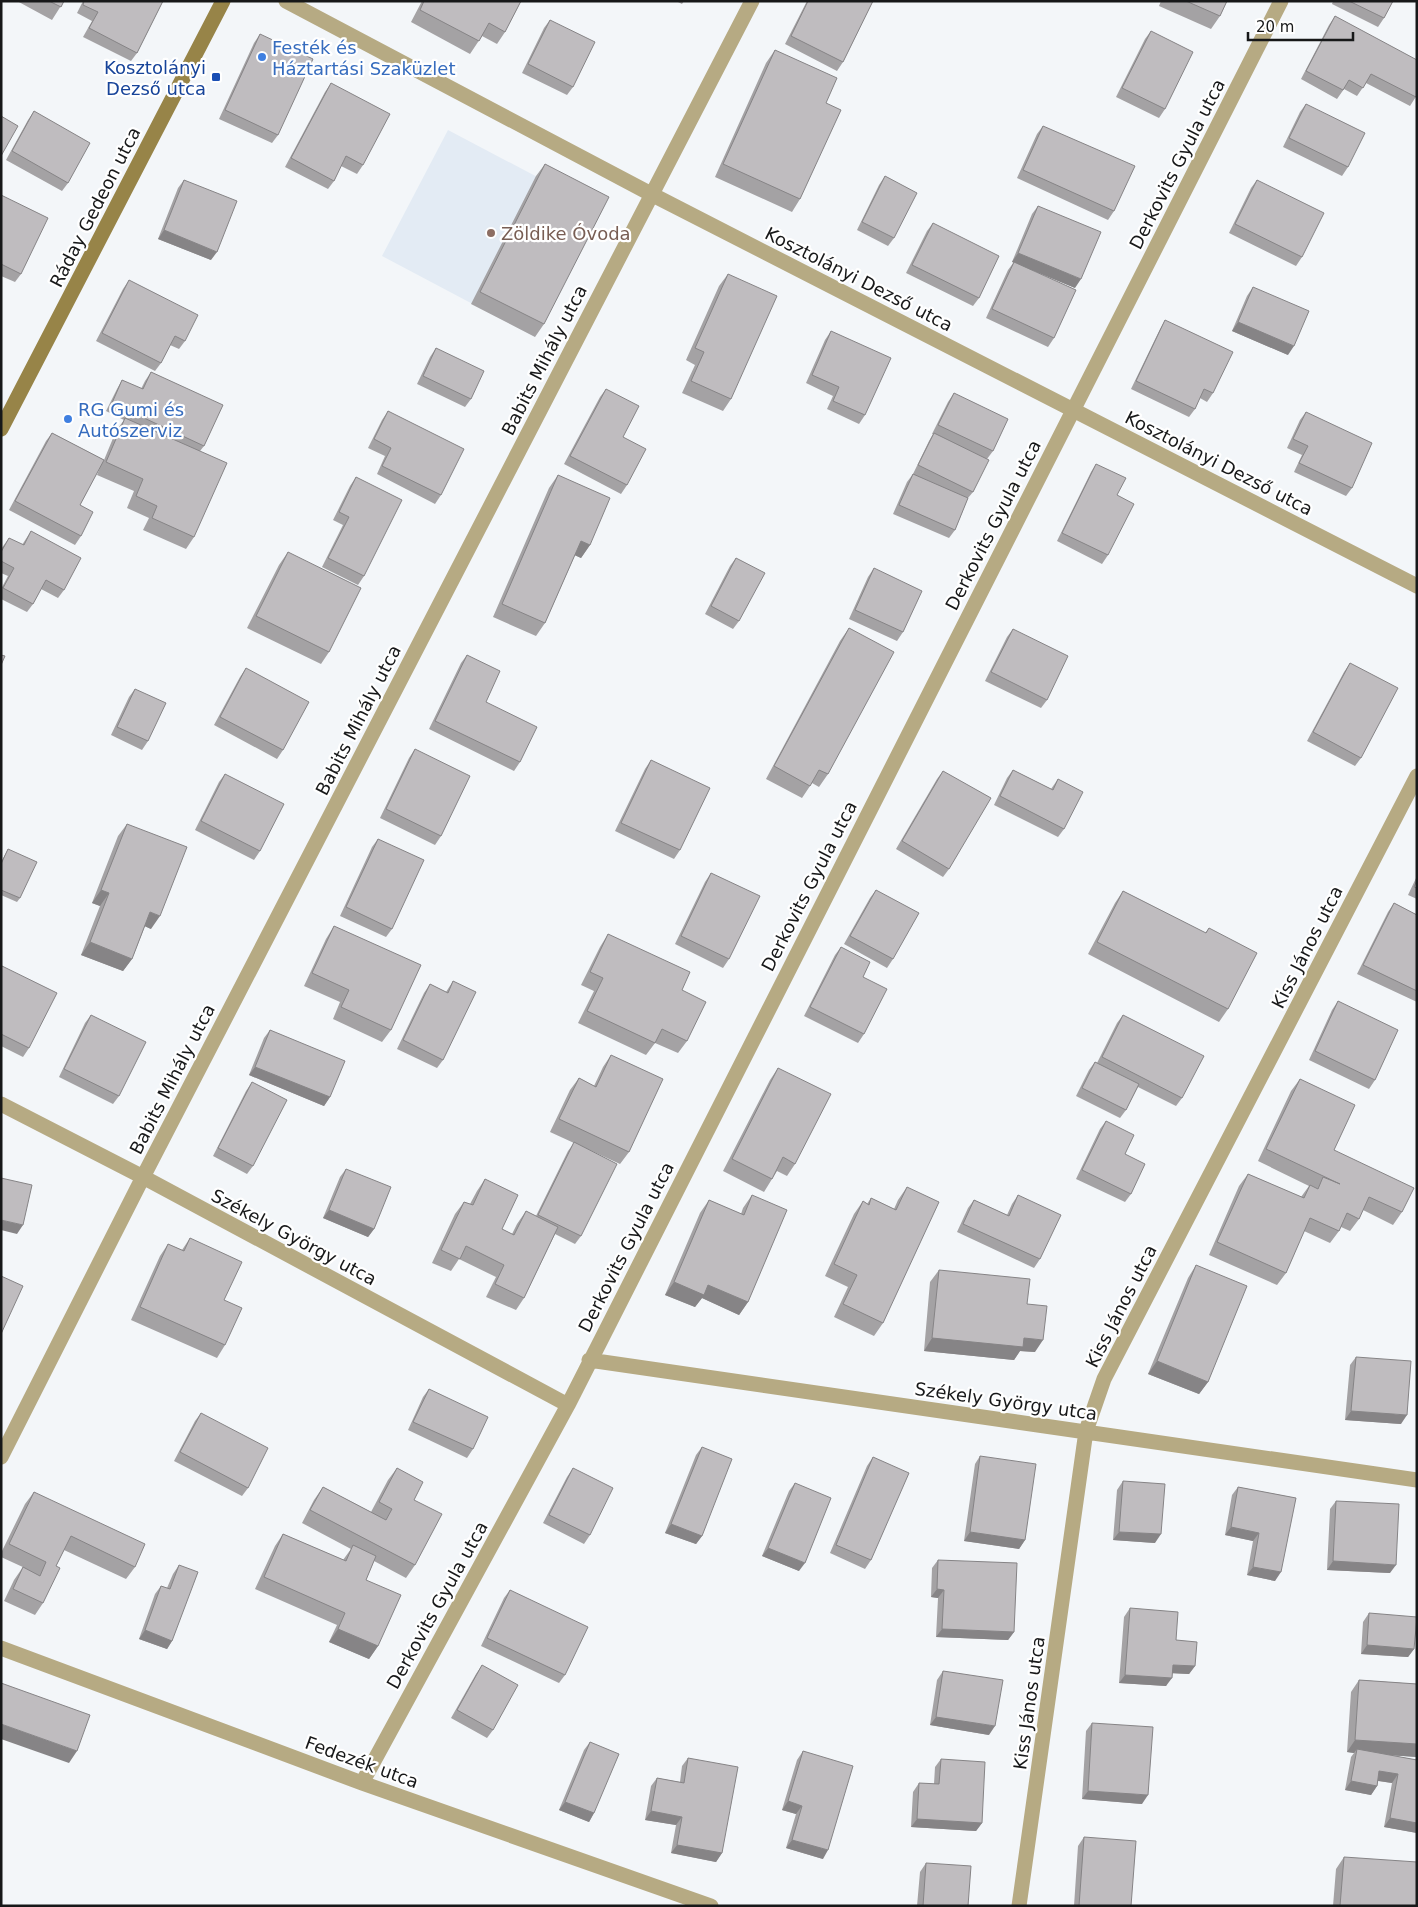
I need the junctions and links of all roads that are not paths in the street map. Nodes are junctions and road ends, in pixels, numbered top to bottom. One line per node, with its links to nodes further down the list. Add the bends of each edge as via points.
1 (223, 1): 7 (main road, Ráday Gedeon utca)
2 (286, 1): 5 (street, Kosztolányi Dezső utca)
3 (752, 1): 5 (street, Babits Mihály utca)
4 (1281, 1): 6 (street, Derkovits Gyula utca)
5 (651, 194): 6 (street, Kosztolányi Dezső utca); 11 (street, Babits Mihály utca)
6 (1073, 409): 8 (street, Kosztolányi Dezső utca); 12 (street, Derkovits Gyula utca)
7 (1, 429)
8 (1417, 586)
9 (1417, 776): 14 (street, Kiss János utca, via 1104,1379)
10 (1, 1104): 11 (street, Székely György utca)
11 (143, 1177): 13 (street, Székely György utca); 15 (street, Babits Mihály utca)
12 (589, 1360): 13 (street, Derkovits Gyula utca); 14 (street, Székely György utca)
13 (568, 1405): 18 (street, Derkovits Gyula utca)
14 (1086, 1431): 16 (street, Székely György utca); 20 (street, Kiss János utca)
15 (1, 1457)
16 (1417, 1480)
17 (1, 1648): 18 (street, Fedezék utca)
18 (362, 1783): 19 (street, Fedezék utca)
19 (712, 1906)
20 (1019, 1906)

